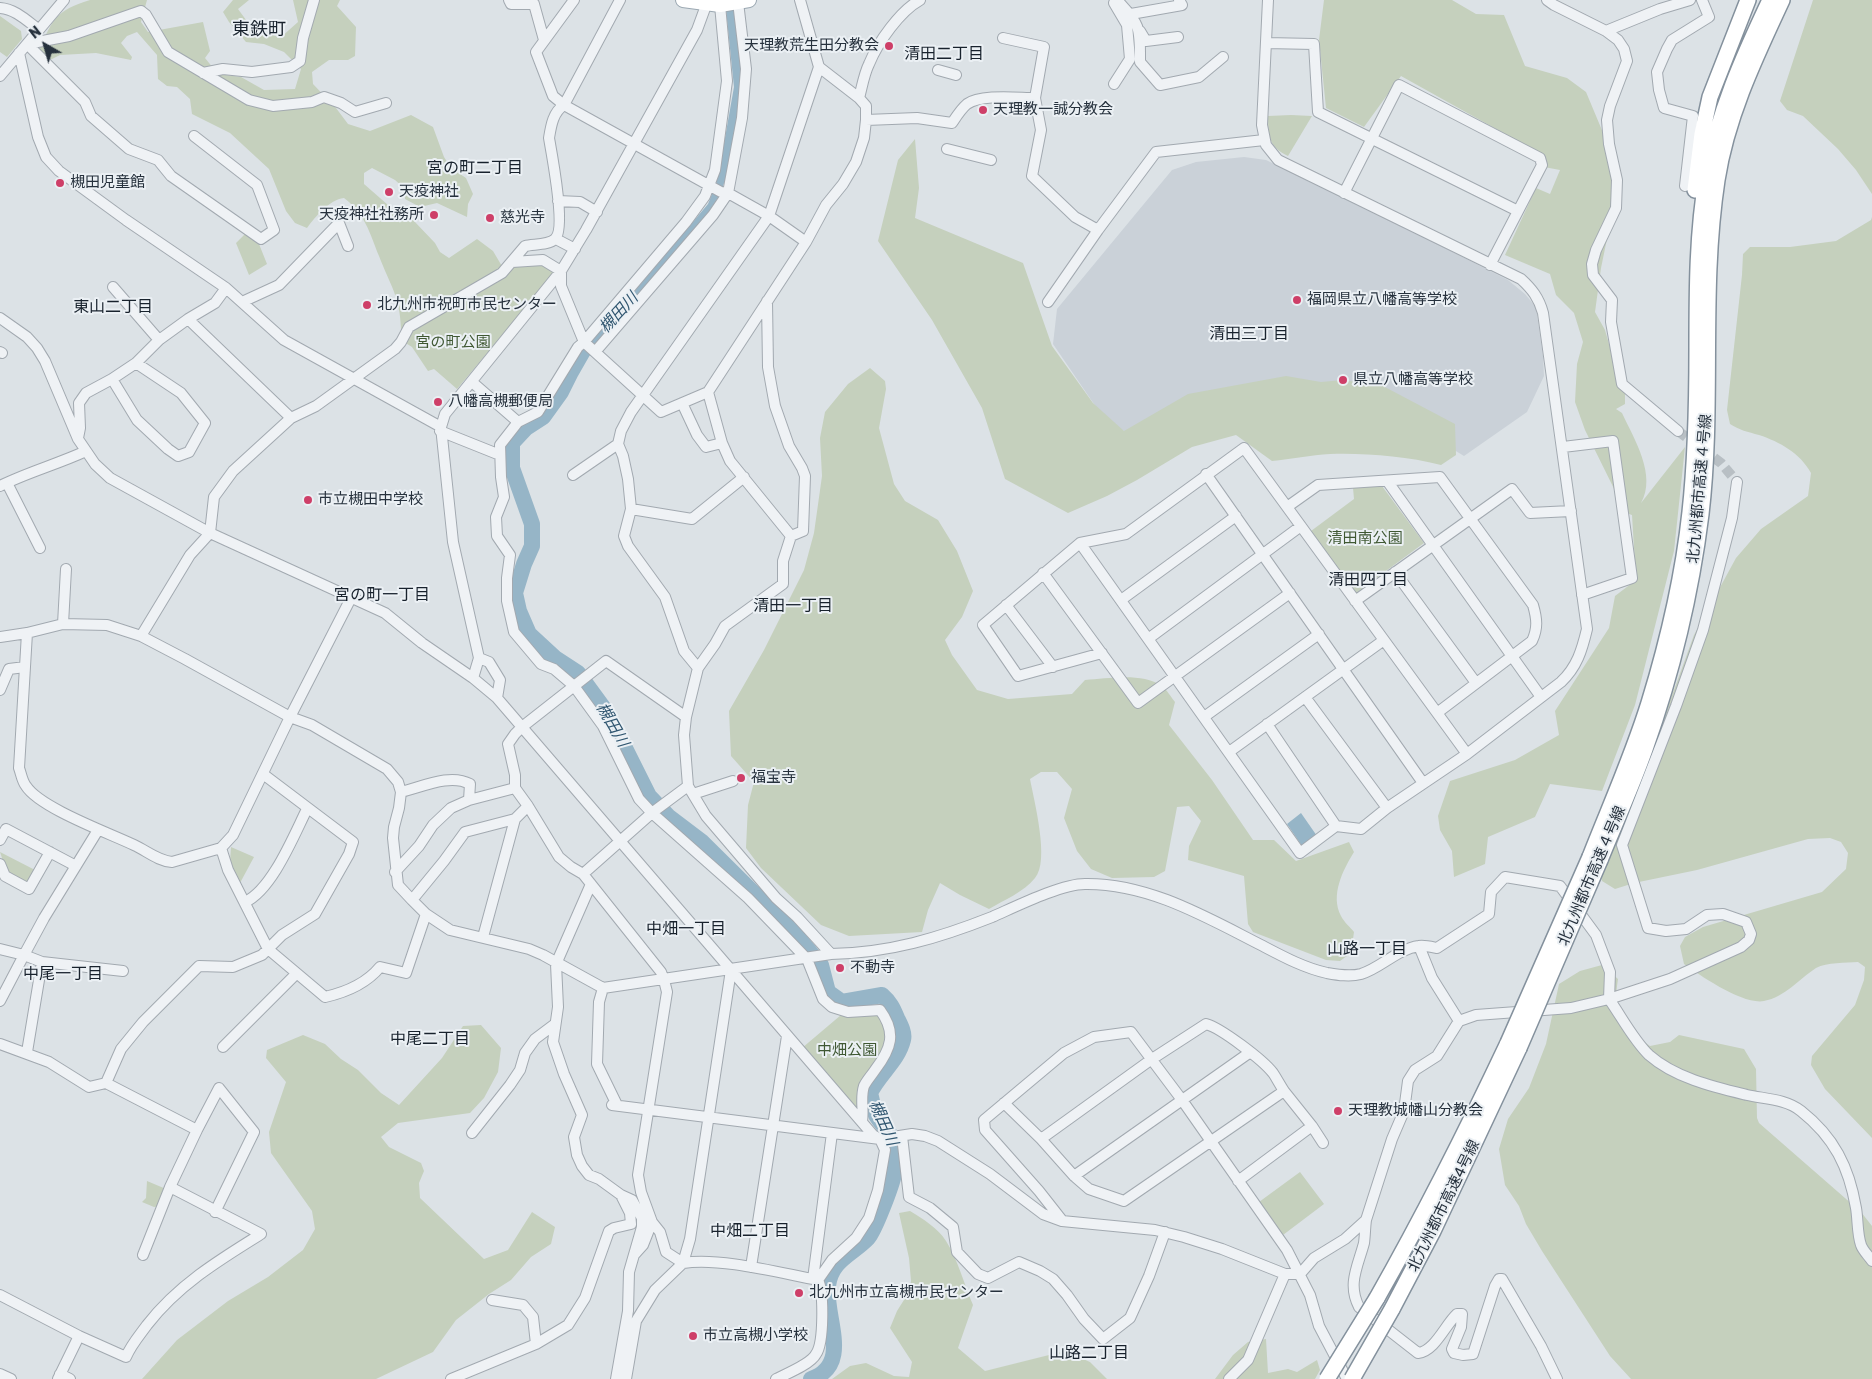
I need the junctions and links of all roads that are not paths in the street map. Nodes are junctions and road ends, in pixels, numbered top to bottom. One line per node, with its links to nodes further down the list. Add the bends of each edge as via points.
1 (64, 0): 24 (street)
2 (314, 0): 37 (street, via 300,61 291,67 252,72 223,69)
3 (509, 0): 29 (street, via 511,4 534,4)
4 (574, 0): 29 (street)
5 (620, 0): 44 (street)
6 (683, 0): 21 (main road)
7 (800, 0): 35 (street)
8 (920, 0): 41 (street, via 901,15 875,50)
9 (1112, 0): 40 (street, via 1127,25 1130,59)
10 (1117, 0): 23 (street)
11 (1179, 0): 23 (street, via 1182,5)
12 (1268, 0): 30 (street)
13 (1548, 0): 26 (street)
14 (1690, 0): 26 (street)
15 (1702, 0): 52 (street, via 1709,17 1672,40 1657,72 1664,108 1693,116)
16 (1748, 0): 67 (highway, via 1705,115 1695,208)
17 (1770, 0): 67 (highway, 北九州都市高速４号線, via 1738,68 1717,130 1704,191)
18 (1782, 0): 32 (highway, 北九州都市高速４号線)
19 (1791, 0): 32 (highway, via 1782,20)
20 (741, 2): 21 (main road); 53 (street, via 746,69 742,118)
21 (711, 3): 49 (street); 53 (street, via 727,81 715,170)
22 (0, 8): 24 (street, via 18,14)
23 (1131, 14): 25 (street)
24 (38, 29): 31 (street)
25 (1140, 30): 27 (street, via 1146,42); 34 (street, via 1140,62 1160,85 1199,78)
26 (1606, 31): 88 (street, via 1618,40 1627,61 1607,120 1617,180 1616,208 1592,264 1594,275 1612,300 1611,322 1622,384)
27 (1178, 37)
28 (1004, 38): 42 (street, via 1044,48)
29 (544, 40): 44 (street, via 536,52 553,96)
30 (1266, 43): 47 (street, via 1314,44 1318,112); 48 (street)
31 (26, 44): 33 (street); 37 (street, via 69,36 142,11 168,52); 46 (street, via 85,102 91,116 129,149 158,160 171,176 261,240 274,230 257,185)
32 (1758, 51): 170 (highway, 北九州都市高速４号線, via 1730,124 1713,209 1705,466 1687,600 1660,707 1644,751)
33 (19, 53): 39 (street); 69 (street, via 38,137 46,157 59,172)
34 (1223, 57)
35 (819, 67): 41 (street); 58 (street)
36 (938, 70): 38 (street)
37 (203, 73): 43 (street, via 249,100 273,106 312,102 324,97 355,112)
38 (956, 75)
39 (0, 76)
40 (1114, 84)
41 (859, 98): 45 (street, via 866,106)
42 (1035, 98): 45 (street, via 974,100 952,123 917,118); 59 (street, via 1042,130 1032,176 1075,217)
43 (386, 103)
44 (564, 105): 49 (street); 55 (street, via 557,110 549,138)
45 (866, 120): 61 (street, via 856,162 826,205)
46 (194, 136)
47 (1371, 139): 54 (street); 56 (street); 56 (street, via 1399,85 1540,158 1542,165)
48 (1264, 140): 54 (street, via 1278,160); 59 (street, via 1156,152)
49 (635, 144): 53 (street); 57 (street)
50 (947, 149): 51 (street)
51 (991, 160)
52 (1685, 186)
53 (718, 189): 58 (street); 76 (street, via 705,196); 77 (street, via 713,215)
54 (1344, 193): 65 (street)
55 (558, 201): 57 (street, via 580,202); 60 (street, via 559,235)
56 (1518, 211): 65 (street)
57 (596, 212): 63 (street)
58 (769, 216): 61 (street); 83 (street)
59 (1098, 230): 72 (street)
60 (556, 239): 63 (street); 64 (street, via 525,246)
61 (806, 242): 70 (street)
62 (348, 246): 71 (street, via 339,223 279,285)
63 (574, 250): 66 (street)
64 (512, 262): 66 (street, via 543,260); 80 (street, via 502,273 409,327 395,348)
65 (1490, 265): 92 (street, via 1521,279 1540,302)
66 (561, 271): 76 (street, via 561,286); 81 (street)
67 (1697, 274): 170 (highway, 北九州都市高速４号線, via 1694,466 1680,580 1649,704)
68 (113, 287): 75 (street)
69 (226, 288): 71 (street); 74 (street, via 215,303)
70 (767, 300): 82 (street); 108 (street, via 768,367 775,406 788,446 805,476 803,531)
71 (242, 302): 80 (street, via 284,340)
72 (1048, 302)
73 (0, 318): 89 (street, via 37,348)
74 (188, 319): 75 (street); 85 (street)
75 (159, 340): 78 (street)
76 (584, 342): 77 (street); 86 (street, via 574,352 538,412)
77 (593, 351): 83 (street)
78 (136, 363): 79 (street); 79 (street, via 181,392 204,423 189,452 178,456 137,420)
79 (112, 379): 89 (street, via 86,393 79,403)
80 (355, 379): 85 (street, via 316,406); 87 (street)
81 (472, 382): 86 (street); 87 (street, via 445,414)
82 (708, 392): 84 (street); 90 (street)
83 (643, 396): 84 (street, via 661,412); 91 (street, via 625,422)
84 (682, 403): 90 (street, via 706,448)
85 (291, 418): 107 (street, via 225,480 214,497)
86 (518, 422): 94 (street, via 500,445)
87 (441, 429): 94 (street); 131 (street, via 453,542)
88 (1678, 431)
89 (78, 439): 93 (street)
90 (722, 443): 97 (street, via 730,461)
91 (618, 444): 96 (street); 102 (street, via 623,456)
92 (1563, 447): 103 (street); 117 (street, via 1613,442 1632,578)
93 (86, 451): 100 (street); 107 (street, via 110,478)
94 (500, 455): 138 (street, via 504,497 496,517 497,536 510,555 508,601 514,632 541,664)
95 (1206, 474): 101 (street, via 1244,448); 104 (street); 109 (street, via 1126,534)
96 (573, 475)
97 (744, 477): 102 (street, via 692,519); 108 (street)
98 (1388, 482): 101 (street, via 1318,485); 105 (street, via 1440,477); 110 (street)
99 (1737, 482): 193 (street, via 1732,518 1703,630 1622,846 1648,928 1666,931 1686,929 1708,915 1723,914 1746,922 1751,934 1741,947 1670,979)
100 (3, 484): 111 (street)
101 (1287, 507): 106 (street)
102 (631, 509): 134 (street, via 624,536 628,546 665,597 684,651)
103 (1571, 511): 105 (street, via 1530,513 1512,489); 117 (street)
104 (1236, 516): 112 (street); 119 (street)
105 (1470, 519): 110 (street); 130 (street, via 1533,605 1537,618 1537,630 1532,641)
106 (1301, 526): 112 (street); 120 (street)
107 (210, 532): 118 (street); 125 (street, via 190,556)
108 (791, 536): 134 (street, via 784,561 783,584 725,626)
109 (1080, 543): 115 (street); 119 (street)
110 (1433, 545): 114 (street); 130 (street)
111 (40, 548)
112 (1263, 554): 116 (street); 127 (street)
113 (66, 569): 122 (street)
114 (1395, 572): 120 (street); 139 (street)
115 (1044, 573): 121 (street); 129 (street)
116 (1290, 593): 124 (street); 136 (street)
117 (1582, 595): 142 (street, via 1587,630 1579,658 1571,673)
118 (351, 598): 137 (street, via 385,613); 145 (street)
119 (1121, 600): 127 (street)
120 (1355, 601): 128 (street)
121 (1006, 605): 133 (street); 133 (street, via 983,624 1018,676)
122 (63, 624): 123 (street); 125 (street, via 107,625)
123 (27, 633): 126 (street); 132 (street)
124 (1319, 634): 135 (street); 147 (street)
125 (141, 636): 145 (street)
126 (0, 637)
127 (1148, 639): 136 (street)
128 (1384, 640): 135 (street); 144 (street)
129 (1102, 653): 133 (street); 136 (street, via 1138,703)
130 (1512, 656): 139 (street); 142 (street)
131 (478, 658): 137 (street); 143 (street, via 489,662 500,680)
132 (25, 667): 140 (street, via 9,669); 165 (street, via 19,768 26,786 43,801)
133 (1053, 667)
134 (698, 668): 146 (street)
135 (1343, 669): 141 (street); 154 (street)
136 (1175, 676): 147 (street)
137 (474, 678): 143 (street)
138 (580, 681): 146 (street, via 606,661); 149 (street); 162 (street, via 639,799)
139 (1476, 683): 144 (street)
140 (0, 690)
141 (1305, 697): 148 (street); 161 (street)
142 (1541, 697): 151 (street)
143 (497, 698): 149 (street)
144 (1437, 713): 151 (street)
145 (290, 717): 152 (street); 157 (street, via 312,725 387,769 398,782)
146 (686, 717): 156 (street, via 684,734)
147 (1204, 717): 150 (street)
148 (1267, 724): 150 (street); 164 (street)
149 (522, 727): 155 (street, via 508,744); 167 (street)
150 (1229, 752): 164 (street, via 1300,853)
151 (1467, 754): 154 (street)
152 (263, 774): 160 (street); 168 (street, via 233,835)
153 (733, 780): 156 (street)
154 (1423, 783): 161 (street)
155 (515, 788): 158 (street); 159 (street)
156 (691, 790): 162 (street); 184 (street, via 706,816)
157 (401, 792): 158 (street, via 452,779 463,780 470,784); 173 (street, via 394,827)
158 (469, 800): 173 (street, via 452,808 433,825)
159 (528, 806): 163 (street); 174 (street, via 559,857)
160 (308, 808): 177 (street, via 278,867 254,898); 182 (street, via 353,842 315,914)
161 (1387, 808): 164 (street, via 1361,829)
162 (653, 813): 167 (street); 185 (street, via 748,898)
163 (515, 819): 176 (street, via 465,832); 179 (street)
164 (1336, 826)
165 (98, 830): 168 (street, via 164,861 172,862); 172 (street)
166 (0, 840): 169 (street, via 6,829)
167 (620, 841): 174 (street); 188 (street)
168 (221, 848): 177 (street, via 228,870)
169 (50, 852): 171 (street, via 29,888 5,876); 172 (street)
170 (1595, 858): 200 (highway, 北九州都市高速４号線, bridge)
171 (0, 864)
172 (76, 866): 183 (street)
173 (396, 872): 176 (street, via 398,884)
174 (583, 874): 175 (street)
175 (591, 884): 187 (street); 191 (street)
176 (412, 900): 178 (street)
177 (245, 902): 182 (street)
178 (426, 914): 179 (street, via 450,930); 190 (street, via 406,973 380,967 359,985 325,997)
179 (483, 937): 187 (street, via 529,949)
180 (1419, 946): 184 (street, via 1400,952 1362,974 1329,973 1278,954 1158,897 1120,886 1083,884 974,924 892,949); 193 (street, via 1437,948 1489,914 1491,892 1504,877 1560,886 1596,935 1610,972); 195 (street, via 1432,978)
181 (0, 949): 183 (street)
182 (268, 949): 190 (street); 204 (street, via 262,955 233,967 198,966 121,1049)
183 (24, 955): 186 (street); 194 (street)
184 (827, 955): 185 (street)
185 (807, 959): 188 (street); 210 (street, via 822,999 832,1007 848,1012 880,1010 887,1019 892,1037 888,1050 863,1089)
186 (42, 962): 189 (street); 201 (street)
187 (556, 964): 192 (street); 196 (street, via 558,1008)
188 (731, 970): 191 (street); 197 (street); 209 (street)
189 (123, 971)
190 (296, 974): 199 (street)
191 (664, 980): 192 (street); 208 (street, via 666,992)
192 (603, 988): 208 (street, via 599,1002 597,1064 615,1105)
193 (1609, 999): 195 (street, via 1571,1008 1476,1015); 232 (street, via 1648,1054 1662,1064 1720,1088 1782,1101 1800,1110 1824,1134 1844,1164 1852,1186 1861,1246)
194 (0, 1001)
195 (1459, 1021): 226 (street, via 1437,1056 1415,1070 1408,1081 1404,1111)
196 (555, 1024): 214 (street, via 525,1053 510,1086); 224 (street, via 553,1042 564,1074 582,1106 574,1137 577,1155 589,1175)
197 (787, 1036): 210 (street); 211 (street)
198 (0, 1044): 201 (street)
199 (222, 1046)
200 (1513, 1046): 251 (highway, 北九州都市高速4号線, bridge, via 1421,1220); 253 (highway, 北九州都市高速4号線, bridge, via 1434,1231)
201 (27, 1052): 204 (street, via 90,1087)
202 (1249, 1053): 203 (street, via 1214,1026 1206,1024); 205 (street, via 1273,1073); 206 (street)
203 (1152, 1060): 206 (street); 207 (street, via 1132,1032 1094,1037 1064,1053); 218 (street)
204 (106, 1083): 213 (street)
205 (1284, 1090): 212 (street); 219 (street)
206 (1182, 1100): 219 (street); 221 (street)
207 (1004, 1103): 218 (street); 227 (street, via 984,1120 985,1130)
208 (647, 1109): 209 (street); 228 (street, via 638,1175)
209 (708, 1117): 211 (street); 233 (street, via 690,1239)
210 (862, 1122): 217 (street, via 873,1135)
211 (774, 1125): 215 (street); 234 (street)
212 (1312, 1126): 220 (street); 222 (street)
213 (197, 1130): 223 (street); 225 (street, via 219,1088 254,1132)
214 (472, 1133)
215 (832, 1133): 217 (street); 237 (street)
216 (900, 1136): 217 (street); 227 (street, via 912,1134 938,1141 990,1174 1043,1214); 229 (street, via 908,1196 930,1208 953,1227 957,1252 978,1274 988,1278 1019,1262 1040,1271 1053,1278 1103,1339 1130,1318)
217 (882, 1138): 237 (street, via 885,1150 869,1218 856,1238)
218 (1040, 1140): 221 (street)
219 (1211, 1141): 221 (street, via 1124,1201 1089,1189); 222 (street)
220 (1324, 1143)
221 (1074, 1176)
222 (1238, 1181): 236 (street)
223 (170, 1188): 225 (street); 230 (street)
224 (621, 1195): 231 (street, via 632,1200 642,1218); 241 (street, via 630,1213 630,1224 610,1231 585,1298 568,1326)
225 (215, 1212): 240 (street, via 261,1234 212,1264 178,1291 162,1306 126,1357)
226 (1366, 1220): 236 (street, via 1345,1239 1314,1258); 254 (street, via 1364,1242 1354,1275 1355,1298 1359,1307 1418,1353 1431,1347 1457,1314 1462,1314 1462,1327 1452,1349 1454,1353 1473,1354 1495,1286 1502,1279)
227 (1062, 1221): 229 (street)
228 (652, 1222): 231 (street, via 643,1245); 233 (street, via 660,1232 666,1252)
229 (1165, 1232): 235 (street, via 1222,1249)
230 (144, 1255)
231 (634, 1255): 247 (street, via 628,1272 628,1311)
232 (1872, 1261)
233 (683, 1263): 234 (street, via 697,1261); 248 (street, via 655,1290 636,1321)
234 (751, 1267): 237 (street)
235 (1285, 1274): 236 (street); 250 (street, via 1248,1360)
236 (1300, 1274): 252 (street, via 1319,1326)
237 (815, 1279): 249 (street, via 820,1284 821,1307 820,1344 816,1356)
238 (0, 1295): 240 (street)
239 (492, 1300): 241 (street, via 523,1305 533,1317)
240 (79, 1336): 243 (street)
241 (536, 1344): 246 (street)
242 (0, 1374): 244 (street)
243 (59, 1376): 245 (street)
244 (11, 1379)
245 (70, 1379)
246 (451, 1379)
247 (616, 1379)
248 (626, 1379)
249 (776, 1379)
250 (1229, 1379)
251 (1327, 1379)
252 (1347, 1379)
253 (1352, 1379)
254 (1557, 1379)

